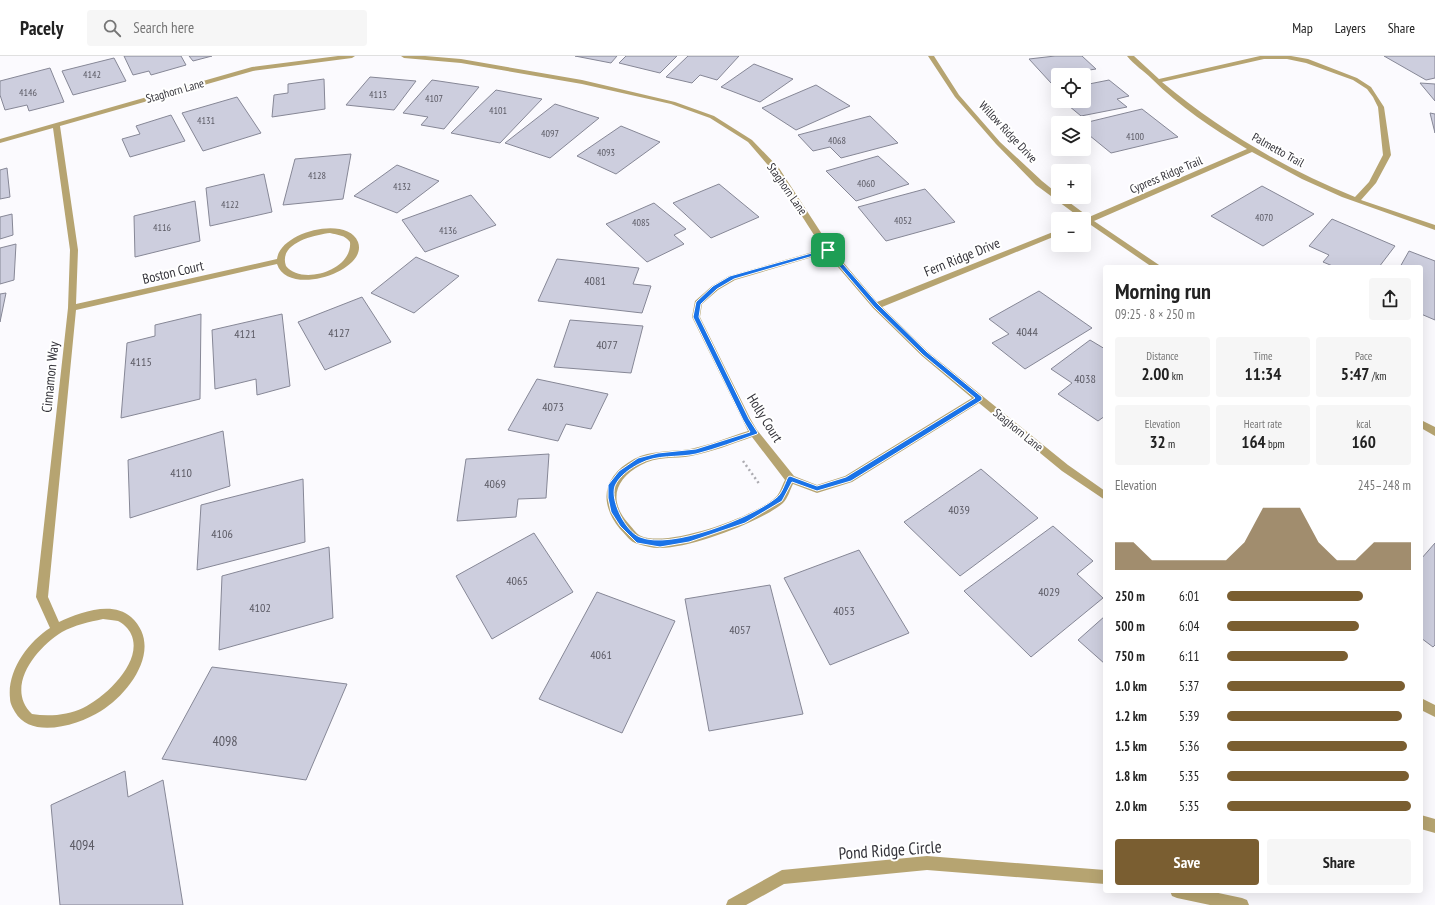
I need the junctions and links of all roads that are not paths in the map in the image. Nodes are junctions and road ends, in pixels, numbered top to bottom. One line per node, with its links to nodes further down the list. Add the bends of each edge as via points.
1 (352, 56): 6 (street, Staghorn Lane, via 252,69)
2 (404, 56): 15 (street, Staghorn Lane, via 461,61 582,82 673,103 712,117 750,141 776,170)
3 (931, 56): 10 (street, Willow Ridge Drive, via 957,96 998,143 1039,183)
4 (1130, 56): 5 (street, Palmetto Trail)
5 (1157, 81): 8 (street, Palmetto Trail, via 1198,113); 9 (street, via 1264,56 1308,61 1369,88 1381,107 1387,155 1372,183)
6 (56, 125): 7 (street, Staghorn Lane); 19 (street, Cinnamon Way, via 74,250)
7 (0, 141)
8 (1252, 149): 9 (street, Palmetto Trail); 11 (street, Cypress Ridge Trail)
9 (1357, 200): 13 (street, Palmetto Trail)
10 (1075, 212)
11 (1091, 219)
12 (1091, 224): 17 (street, Willow Ridge Drive)
13 (1435, 228)
14 (1051, 235): 18 (street, Fern Ridge Drive)
15 (828, 250): 18 (street, Staghorn Lane); 23 (street, Holly Court, via 732,278 715,288 698,303 696,317)
16 (279, 261): 16 (street, via 282,269 291,275 319,276 334,272 345,264 353,255 355,246 343,233 316,232 302,236 290,244 282,252); 19 (street, Boston Court)
17 (1155, 265)
18 (876, 306): 20 (street, Staghorn Lane, via 925,354)
19 (72, 308): 26 (street, Cinnamon Way, via 42,597)
20 (979, 398): 24 (street, via 848,479 817,489); 25 (street, Staghorn Lane, via 1065,468)
21 (1423, 425): 22 (street)
22 (1435, 432)
23 (754, 433): 24 (street, Holly Court); 24 (street, via 696,452 658,455 638,461 621,472 612,485 611,498 622,524 637,540 660,544 689,539 743,521 780,499)
24 (790, 479)
25 (1103, 495)
26 (56, 629): 26 (street, via 35,646 20,667 13,688 16,706 29,719 50,723 75,718 100,705 122,686 135,665 140,645 136,628 123,617 103,614 80,618)
27 (1423, 705): 28 (street)
28 (1435, 711)
29 (1423, 823): 30 (street)
30 (1435, 826)
31 (1103, 877): 33 (street, Pond Ridge Circle, via 927,863 782,877)
32 (1186, 893): 34 (street)
33 (733, 905)
34 (1242, 905)

